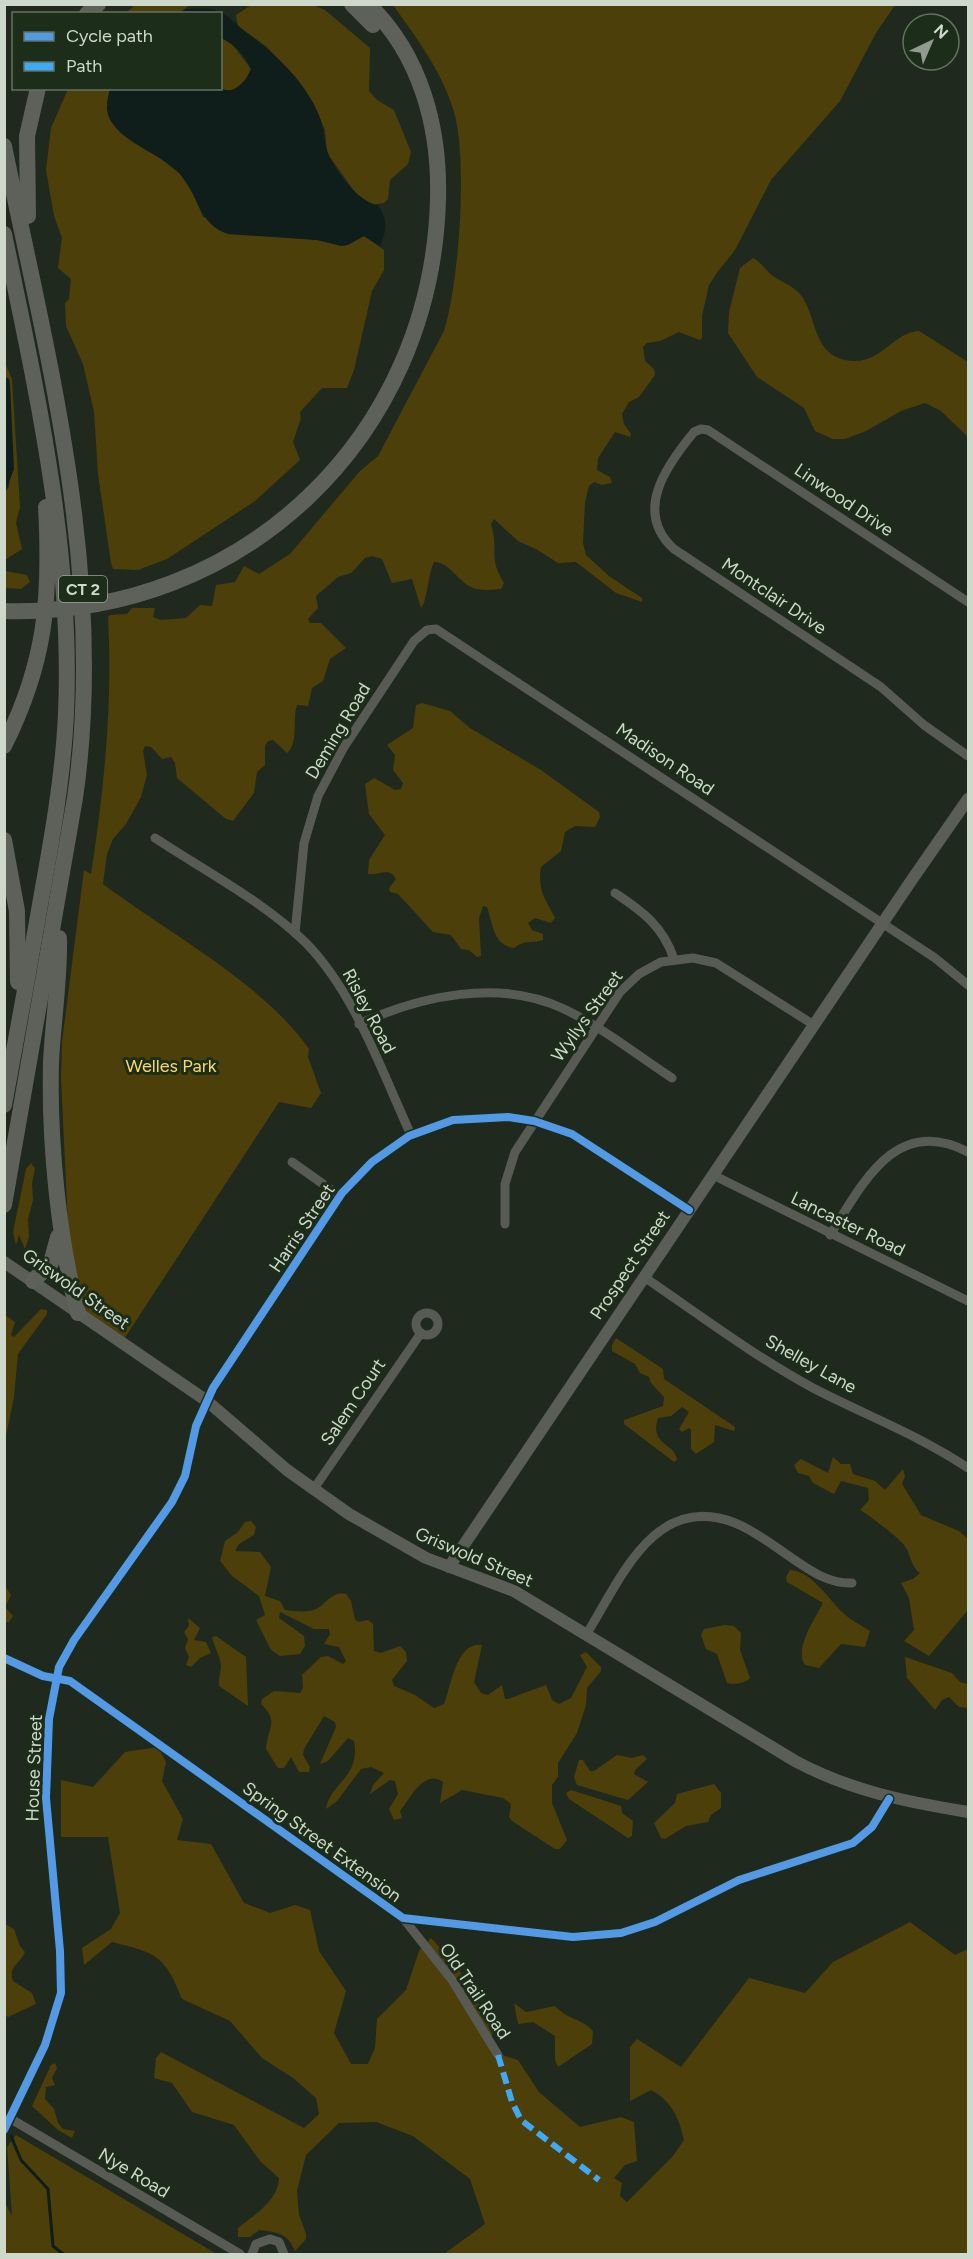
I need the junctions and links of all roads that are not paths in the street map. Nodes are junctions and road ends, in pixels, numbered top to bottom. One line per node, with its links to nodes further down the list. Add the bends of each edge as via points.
1 (352, 4): 9 (highway, via 379,32 401,64 415,98 424,141 428,198 424,254 414,301 396,353 350,435 286,504 212,554)
2 (368, 4): 9 (highway, via 398,38 416,71 430,112 437,156 439,195 434,259 424,306 406,357 361,438 294,511 224,559 169,585)
3 (37, 90): 6 (highway, via 26,150)
4 (4, 146): 6 (highway, CT 2)
5 (4, 234): 7 (highway, CT 2)
6 (29, 267): 19 (highway, CT 2, via 69,471 84,601 79,769)
7 (40, 410): 13 (highway, via 47,540 46,618 32,684); 27 (highway, CT 2, via 62,563 66,711 54,825)
8 (700, 429): 10 (street, Linwood Drive, via 708,430); 14 (street, Montclair Drive, via 691,435 656,491 653,513 663,538 679,553 881,687 924,725)
9 (128, 592): 11 (highway, via 76,608)
10 (969, 602)
11 (11, 606)
12 (427, 630): 20 (street, Madison Road, via 445,633); 21 (street, Deming Road, via 414,641 344,747 322,788 304,843)
13 (4, 746)
14 (969, 756)
15 (969, 799): 20 (main road, Prospect Street)
16 (155, 838): 21 (street, Risley Road)
17 (4, 840): 27 (highway, via 18,926)
18 (615, 893): 22 (street, via 656,924)
19 (55, 914): 36 (highway, CT 2); 39 (highway, via 59,952 51,1081)
20 (882, 923): 23 (street, Madison Road); 25 (main road, Prospect Street)
21 (295, 933): 24 (street, Risley Road, via 327,968)
22 (674, 959): 25 (street, Wyllys Street, via 700,959 724,966); 26 (street, Wyllys Street, via 653,965 632,979)
23 (969, 985)
24 (359, 1024): 26 (street, via 431,1000 498,993 552,1004); 31 (street, Risley Road)
25 (813, 1025): 34 (main road, Prospect Street)
26 (596, 1029): 28 (street); 30 (street, Wyllys Street)
27 (15, 1046): 29 (highway, CT 2)
28 (672, 1078)
29 (4, 1105)
30 (534, 1121): 31 (street, Harris Street, via 468,1118); 37 (street, Harris Street, via 584,1141); 38 (street, Wyllys Street, via 509,1168)
31 (411, 1135): 35 (street, Harris Street, via 372,1162)
32 (969, 1152): 40 (street, via 950,1144 925,1142 891,1153 868,1175)
33 (292, 1162): 35 (street)
34 (713, 1175): 37 (main road, Prospect Street); 40 (street, Lancaster Road)
35 (340, 1196): 47 (street, Harris Street)
36 (4, 1205)
37 (689, 1210): 42 (main road, Prospect Street)
38 (506, 1224)
39 (61, 1225): 43 (highway, via 51,1263); 45 (highway)
40 (830, 1234): 44 (street, Lancaster Road)
41 (4, 1262): 43 (main road, Griswold Street)
42 (644, 1277): 48 (street, Shelley Lane, via 792,1376 904,1430); 50 (main road, Prospect Street)
43 (33, 1281): 45 (main road, Griswold Street)
44 (969, 1301)
45 (78, 1312): 47 (main road, Griswold Street)
46 (421, 1333): 49 (street, Salem Court)
47 (206, 1401): 49 (main road, Griswold Street); 54 (street, House Street, via 177,1493 74,1640)
48 (968, 1467)
49 (313, 1490): 50 (main road, Griswold Street, via 396,1543)
50 (449, 1567): 52 (main road, Griswold Street, via 506,1587)
51 (852, 1584): 52 (street, via 822,1577 734,1523 705,1517 685,1519 657,1531 643,1544)
52 (586, 1635): 55 (main road, Griswold Street, via 795,1761 840,1783)
53 (4, 1658): 54 (street, Spring Street Extension)
54 (56, 1678): 57 (street, Spring Street Extension, via 76,1684); 59 (street, House Street, via 49,1724 46,1798 61,1989 48,2039)
55 (889, 1798): 56 (main road, Griswold Street); 57 (street, Spring Street Extension, via 872,1827 853,1843 739,1880 655,1922 621,1933 573,1937)
56 (969, 1812)
57 (403, 1918): 58 (street, Old Trail Road, via 452,1980)
58 (498, 2055)
59 (11, 2119): 60 (street, House Street); 61 (street, Nye Road)
60 (4, 2130)
61 (240, 2254)
62 (252, 2254): 63 (street, via 256,2244 270,2239 279,2242)
63 (285, 2254)

